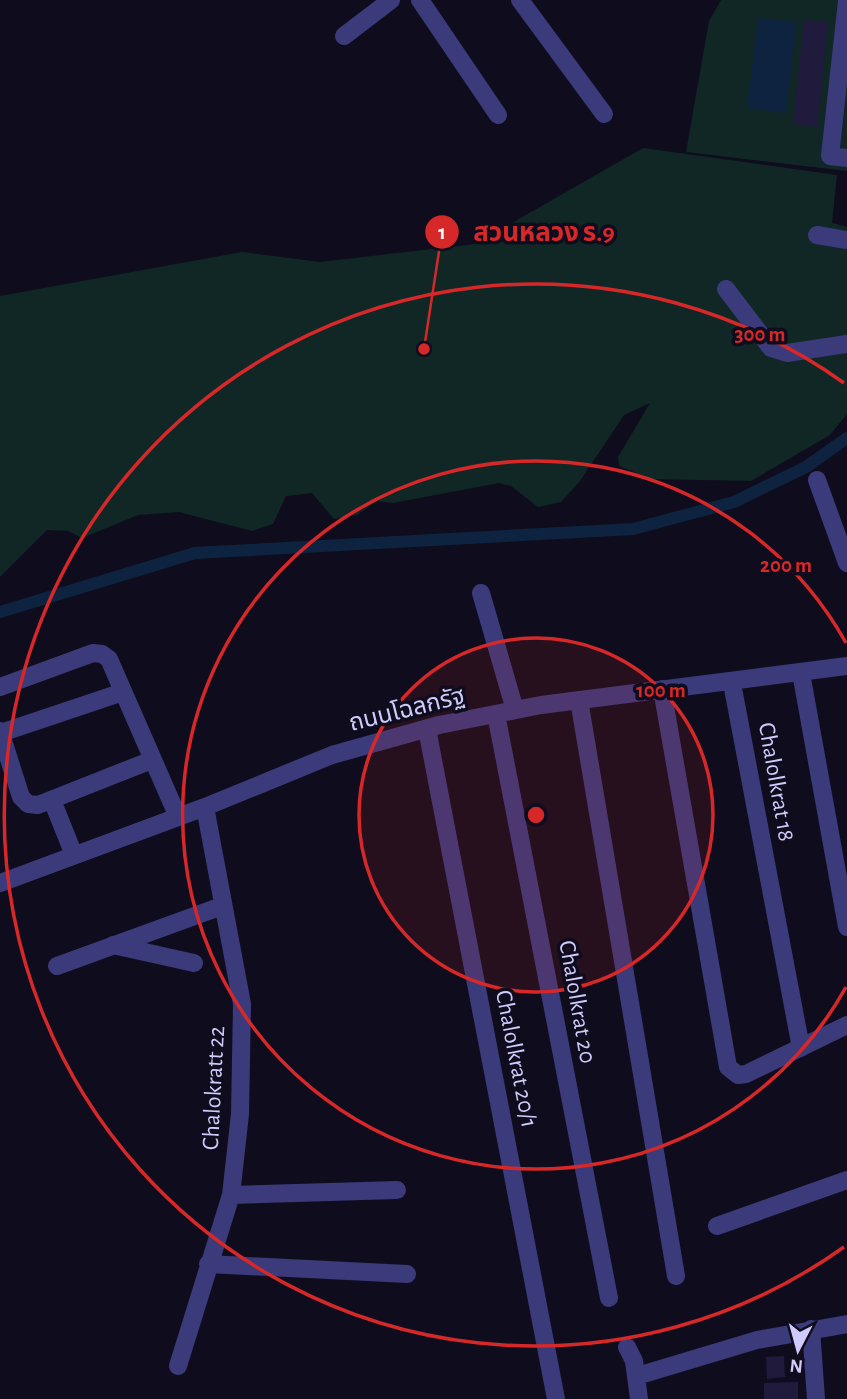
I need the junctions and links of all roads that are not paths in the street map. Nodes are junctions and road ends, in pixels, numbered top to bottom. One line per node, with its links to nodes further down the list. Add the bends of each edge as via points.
1 (391, 0): 5 (street)
2 (420, 0): 7 (street)
3 (520, 0): 6 (street)
4 (847, 1): 8 (street, via 830,156)
5 (344, 36)
6 (604, 114)
7 (498, 115)
8 (847, 158)
9 (817, 235): 10 (street)
10 (847, 240)
11 (726, 289): 12 (street, via 771,348 779,352)
12 (847, 344)
13 (817, 480): 14 (street)
14 (847, 563)
15 (481, 593): 23 (street)
16 (847, 666): 17 (street, ถนนโฉลกรัฐ)
17 (801, 674): 18 (street, ถนนโฉลกรัฐ); 34 (street)
18 (732, 683): 20 (street, ถนนโฉลกรัฐ); 39 (street, Chalolkrat 18)
19 (0, 687): 21 (street, via 93,653 109,659)
20 (662, 689): 22 (street, ถนนโฉลกรัฐ); 39 (street, via 728,1067 738,1075 746,1074)
21 (123, 692): 26 (street); 27 (street)
22 (579, 700): 23 (street, ถนนโฉลกรัฐ); 46 (street)
23 (515, 710): 24 (street, ถนนโฉลกรัฐ)
24 (496, 714): 25 (street, ถนนโฉลกรัฐ); 47 (street, Chalolkrat 20)
25 (427, 729): 29 (street, ถนนโฉลกรัฐ, via 332,755); 53 (street, Chalolkrat 20/1)
26 (1, 732): 28 (street, via 21,797 38,805)
27 (152, 760): 28 (street); 30 (street)
28 (52, 800): 31 (street)
29 (205, 807): 30 (street, ถนนโฉลกรัฐ); 33 (street, Chalokratt 22)
30 (177, 817): 31 (street, ถนนโฉลกรัฐ)
31 (74, 855): 32 (street, ถนนโฉลกรัฐ)
32 (0, 883)
33 (222, 906): 35 (street); 42 (street, Chalokratt 22, via 242,1011 240,1123)
34 (847, 927)
35 (113, 945): 36 (street); 37 (street)
36 (194, 963)
37 (57, 966)
38 (847, 1025): 39 (street)
39 (801, 1048)
40 (847, 1180): 43 (street)
41 (397, 1190): 42 (street)
42 (231, 1195): 44 (street, Chalokratt 22)
43 (717, 1226)
44 (208, 1264): 45 (street); 51 (street, Chalokratt 22)
45 (407, 1274)
46 (676, 1276)
47 (609, 1298)
48 (847, 1324): 49 (street)
49 (811, 1329): 52 (street); 55 (street)
50 (627, 1347): 52 (street)
51 (178, 1366)
52 (637, 1376): 54 (street)
53 (556, 1399)
54 (639, 1399)
55 (816, 1399)

